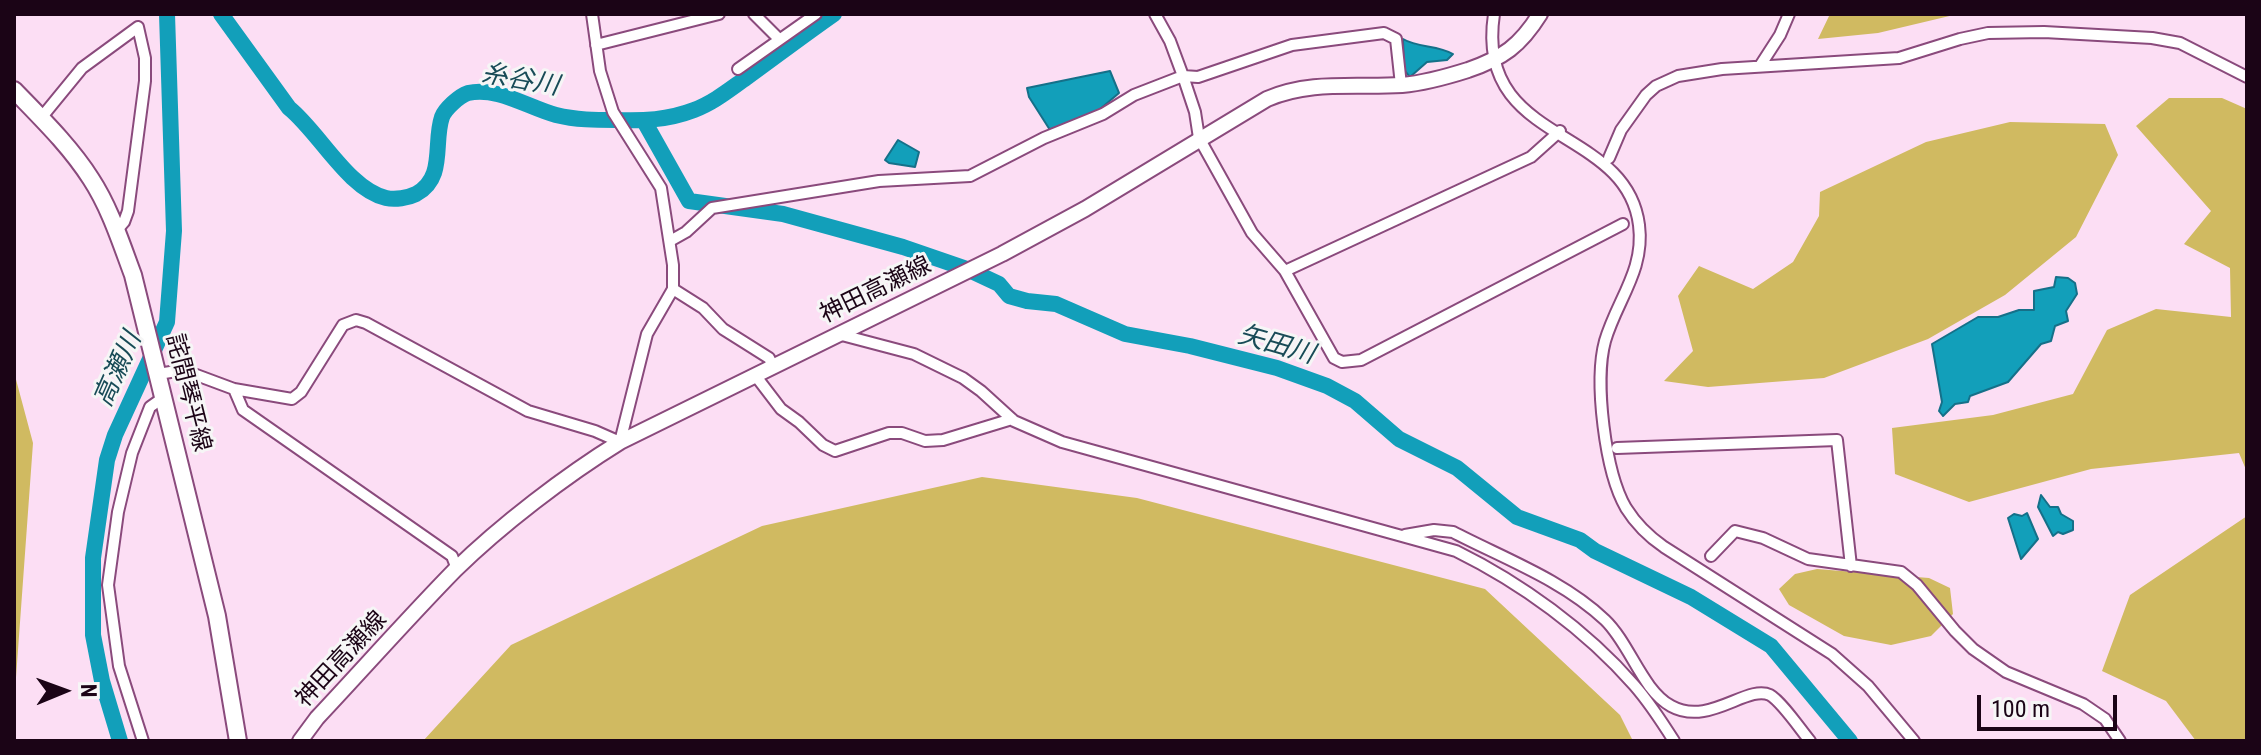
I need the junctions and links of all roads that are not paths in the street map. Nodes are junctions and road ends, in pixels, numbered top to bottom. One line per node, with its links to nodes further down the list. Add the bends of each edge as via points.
1 (592, 14): 11 (street)
2 (719, 14): 9 (street)
3 (754, 14): 10 (street)
4 (816, 14): 10 (street)
5 (1155, 14): 15 (street)
6 (1494, 14): 12 (street, via 1491,45)
7 (1540, 14): 12 (main road, 神田高瀬線, via 1521,42)
8 (1789, 14): 13 (street)
9 (688, 18): 11 (street)
10 (779, 39): 14 (street)
11 (596, 45): 25 (street, via 613,112 661,188)
12 (1496, 60): 17 (main road, 神田高瀬線, via 1440,80); 20 (street, via 1509,92 1527,113)
13 (1760, 66): 16 (street, via 1899,58 1988,33 2044,32 2180,43); 22 (street, via 1678,76 1656,86 1632,112)
14 (738, 69)
15 (1183, 76): 17 (street, via 1198,77 1292,45 1384,33 1396,39); 21 (street); 25 (street, via 970,176 879,181 712,208)
16 (2247, 77)
17 (1401, 85): 21 (main road, 神田高瀬線, via 1319,85 1281,93)
18 (14, 90): 19 (main road, 詫間琴平線)
19 (41, 118): 24 (main road, 詫間琴平線, via 92,180); 24 (street, via 82,68 138,27 145,81 128,211)
20 (1559, 132): 26 (street, via 1531,157); 46 (street, via 1617,176 1639,224 1637,267 1613,319 1601,362 1602,412 1624,504 1647,535 1852,670)
21 (1199, 138): 26 (street, via 1252,233); 28 (main road, 神田高瀬線, via 1085,209)
22 (1609, 158)
23 (1623, 224): 26 (street, via 1361,360 1334,358)
24 (117, 230): 30 (main road, 詫間琴平線)
25 (670, 241): 27 (street)
26 (1285, 271)
27 (673, 289): 29 (street); 35 (street, via 647,334)
28 (838, 334): 29 (main road, 神田高瀬線); 34 (street, via 914,354 963,378)
29 (773, 366): 31 (main road, 神田高瀬線)
30 (158, 374): 32 (street, via 183,370); 33 (main road, 詫間琴平線)
31 (755, 375): 34 (street, via 781,409 835,451 889,433 943,440); 35 (main road, 神田高瀬線)
32 (234, 389): 35 (street, via 286,399 297,396 343,325 356,320 520,407); 40 (street, via 243,410 452,556)
33 (164, 397): 41 (street, via 150,407 132,453 108,585 119,666); 42 (main road, 詫間琴平線, via 217,616)
34 (1012, 419): 37 (street, via 1062,442)
35 (620, 442): 40 (main road, 神田高瀬線, via 505,526)
36 (1617, 448): 39 (street, via 1837,440)
37 (1403, 535): 44 (street, via 1489,567 1540,603 1606,656); 45 (street, via 1453,532 1559,586 1604,619 1655,694 1671,706 1707,712 1761,692 1773,696)
38 (1711, 556): 39 (street, via 1735,531 1808,559)
39 (1851, 566): 47 (street, via 1901,572 1973,649 2006,672 2083,704 2105,719)
40 (457, 569): 43 (main road, 神田高瀬線)
41 (143, 741)
42 (238, 741)
43 (300, 741)
44 (1674, 741)
45 (1810, 741)
46 (1914, 741)
47 (2120, 741)

